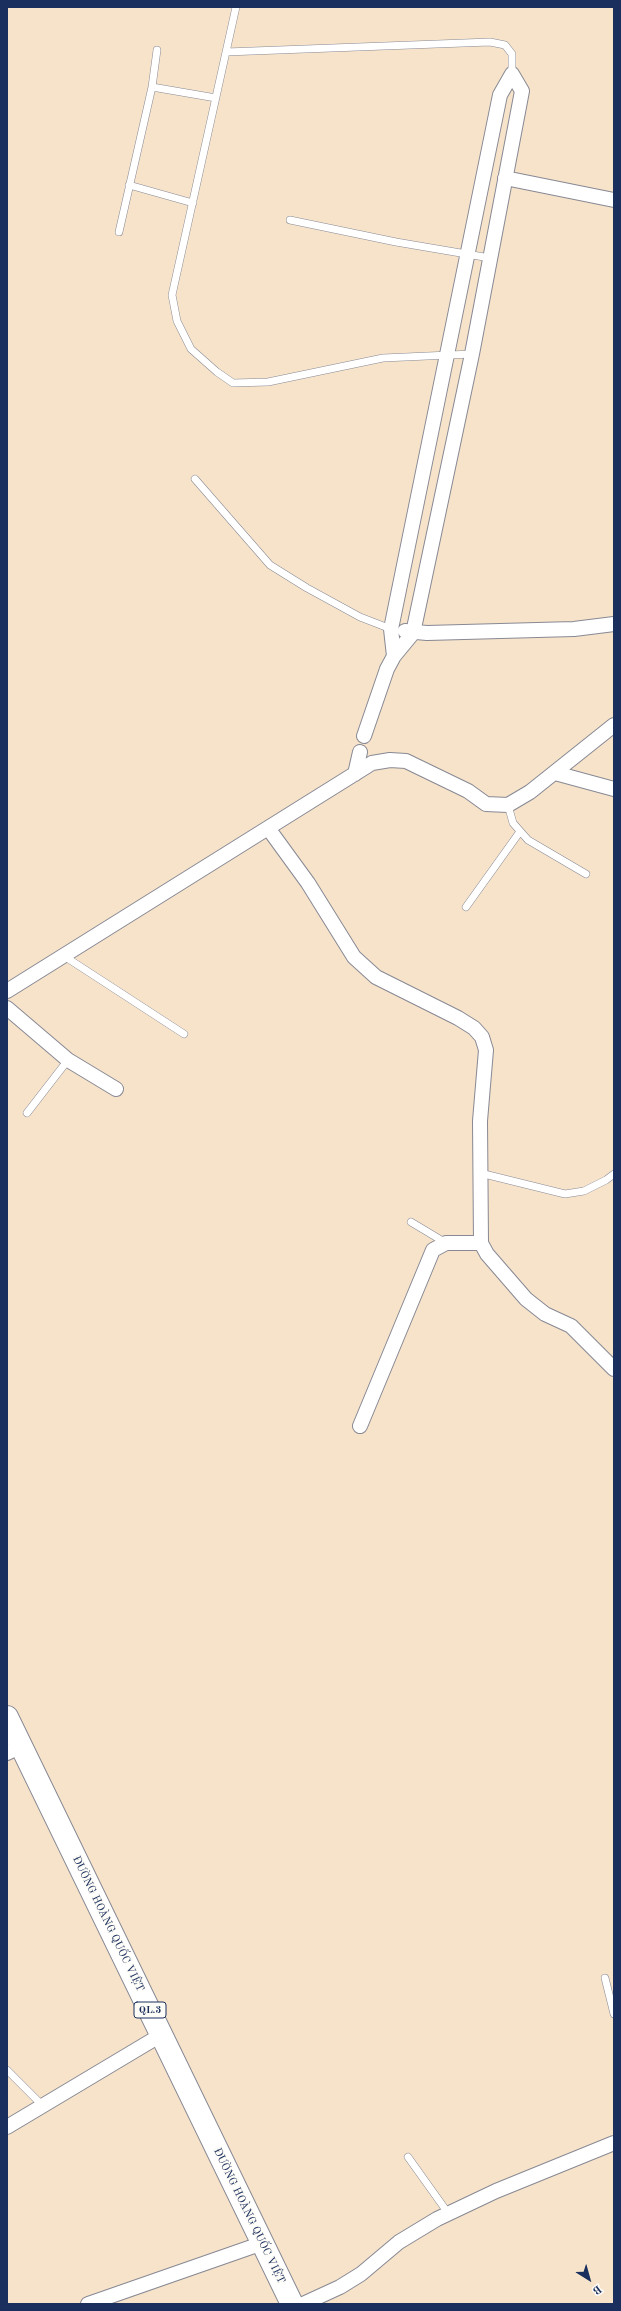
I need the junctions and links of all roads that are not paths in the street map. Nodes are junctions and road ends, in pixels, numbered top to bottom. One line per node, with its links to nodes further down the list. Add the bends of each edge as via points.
1 (236, 7): 3 (lane)
2 (157, 50): 5 (lane)
3 (226, 52): 4 (lane, via 490,42 504,44 512,54); 6 (lane)
4 (512, 74): 7 (street, via 522,91); 13 (street, via 500,95)
5 (152, 87): 6 (lane); 8 (lane)
6 (216, 98): 10 (lane)
7 (505, 178): 9 (street); 14 (street)
8 (129, 186): 10 (lane); 12 (lane)
9 (614, 200)
10 (192, 203): 15 (lane, via 172,295 177,321 191,349 233,383 268,382 383,358)
11 (290, 220): 13 (lane)
12 (119, 232)
13 (468, 254): 14 (lane); 15 (street)
14 (490, 258): 16 (street)
15 (448, 354): 16 (lane); 19 (street)
16 (472, 354): 20 (street)
17 (194, 479): 19 (lane, via 270,565 360,617)
18 (614, 624): 20 (street, via 574,629)
19 (392, 629): 20 (street); 21 (street)
20 (413, 633): 21 (street)
21 (394, 656): 23 (street)
22 (614, 725): 25 (street)
23 (364, 736)
24 (360, 752): 26 (street)
25 (554, 773): 27 (street); 28 (street)
26 (355, 774): 28 (street, via 372,763 406,761 468,791 486,804); 29 (street)
27 (614, 789)
28 (508, 805): 30 (lane)
29 (268, 828): 33 (street); 40 (street, via 308,883 354,957 376,977 458,1018 474,1028 482,1037 486,1050 480,1121)
30 (519, 833): 31 (lane); 32 (lane)
31 (586, 874)
32 (466, 907)
33 (64, 956): 34 (street); 36 (lane)
34 (7, 991)
35 (7, 1008): 37 (street)
36 (184, 1034)
37 (68, 1060): 38 (street); 39 (lane)
38 (116, 1089)
39 (27, 1113)
40 (480, 1173): 41 (lane, via 565,1194 584,1191); 44 (street)
41 (614, 1174)
42 (411, 1222): 43 (lane)
43 (446, 1243): 44 (street); 46 (street, via 433,1250)
44 (481, 1243): 45 (street, via 487,1254 526,1299 545,1314 571,1326)
45 (614, 1369)
46 (360, 1426)
47 (7, 1717): 48 (highway, ĐƯỜNG HOÀNG QUỐC VIỆT / QL.3)
48 (14, 1749): 51 (highway, ĐƯỜNG HOÀNG QUỐC VIỆT / QL.3)
49 (605, 1978): 50 (lane)
50 (614, 2014)
51 (161, 2035): 53 (street); 58 (highway, ĐƯỜNG HOÀNG QUỐC VIỆT / QL.3)
52 (7, 2070): 53 (lane)
53 (42, 2105): 54 (street)
54 (7, 2128)
55 (614, 2142): 57 (street)
56 (408, 2157): 57 (lane)
57 (448, 2214): 61 (street, via 399,2242 356,2277)
58 (262, 2243): 59 (street); 60 (highway, ĐƯỜNG HOÀNG QUỐC VIỆT / QL.3)
59 (88, 2304)
60 (292, 2304)
61 (303, 2304)

